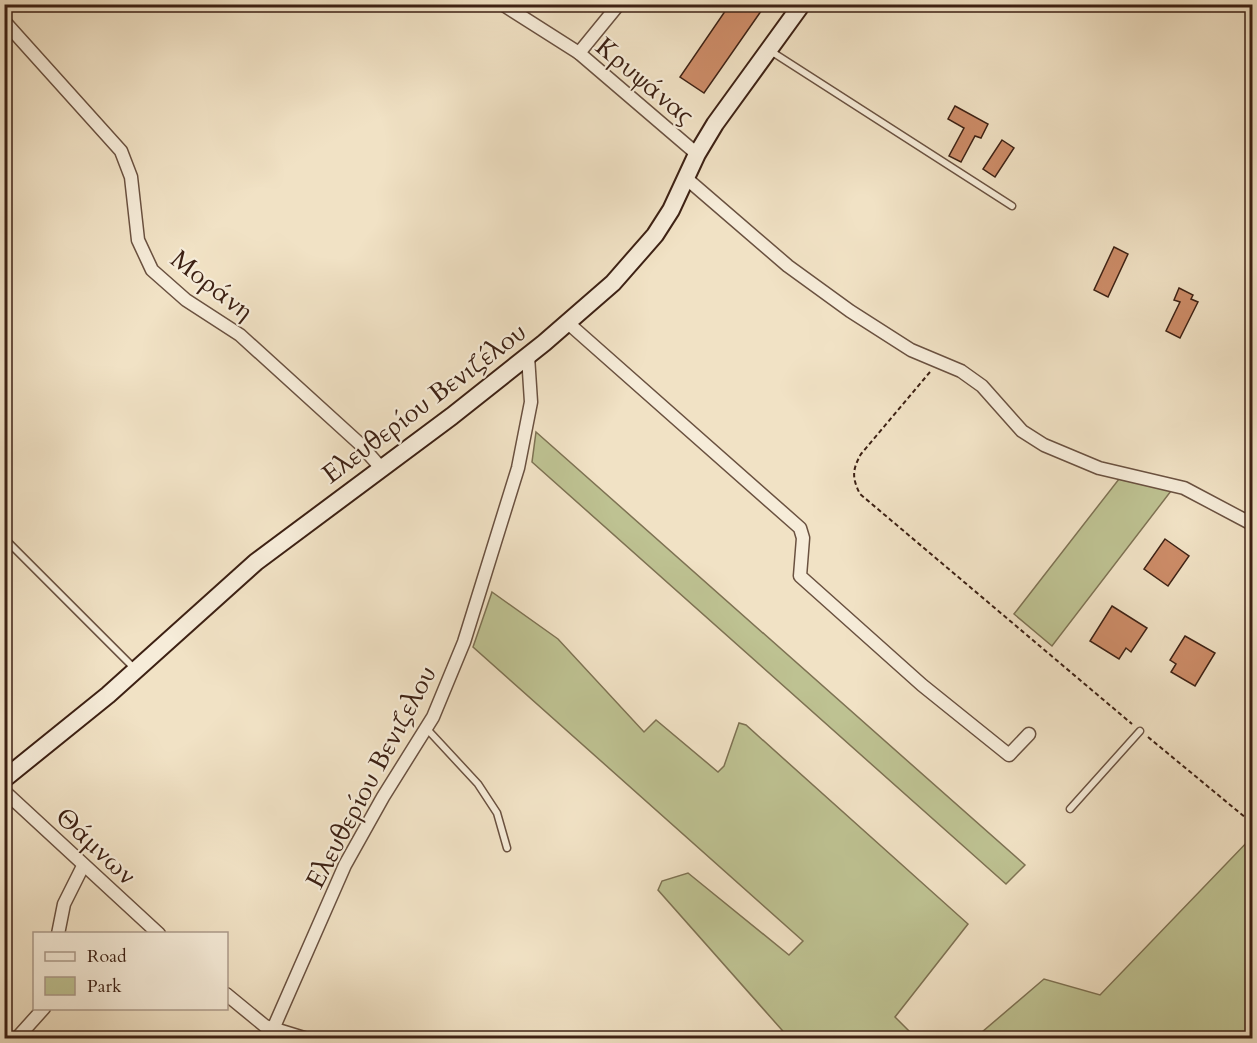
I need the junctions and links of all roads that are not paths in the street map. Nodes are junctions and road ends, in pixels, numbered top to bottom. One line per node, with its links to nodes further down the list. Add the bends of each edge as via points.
1 (502, 4): 6 (street, Κρυψάνας)
2 (619, 4): 6 (street)
3 (802, 4): 5 (main road, Ελευθερίου Βενιζέλου)
4 (4, 21): 12 (street, Μοράνη, via 121,151 131,177 138,240 152,270 186,300 240,335 360,444)
5 (769, 50): 7 (main road, Ελευθερίου Βενιζέλου); 9 (lane)
6 (579, 53): 7 (street, Κρυψάνας)
7 (698, 154): 8 (main road, Ελευθερίου Βενιζέλου)
8 (687, 179): 10 (main road, Ελευθερίου Βενιζέλου, via 645,247 613,283); 13 (street, via 788,266 880,330 936,362 961,371 982,386 1022,431 1044,445 1100,468 1184,488)
9 (1012, 206)
10 (568, 323): 11 (main road, Ελευθερίου Βενιζέλου); 18 (street, via 800,528 804,538 800,576 896,662 1009,755)
11 (528, 356): 12 (main road, Ελευθερίου Βενιζέλου); 16 (street, Ελευθερίου Βενιζελου, via 531,402 508,505 464,642)
12 (382, 469): 15 (main road, Ελευθερίου Βενιζέλου, via 256,562)
13 (1252, 524)
14 (4, 538): 15 (lane)
15 (136, 670): 19 (main road, Ελευθερίου Βενιζέλου)
16 (427, 729): 22 (lane, via 478,784 497,813); 28 (street, Ελευθερίου Βενιζελου, via 345,865)
17 (1140, 731): 21 (lane)
18 (1029, 734)
19 (4, 779)
20 (4, 791): 23 (street, Θάμνων)
21 (1070, 809)
22 (507, 848)
23 (83, 866): 24 (street, via 64,904); 25 (street, Θάμνων)
24 (58, 932)
25 (158, 932)
26 (228, 996): 28 (street)
27 (42, 1010): 29 (street)
28 (272, 1034): 30 (street)
29 (17, 1038)
30 (304, 1038)

